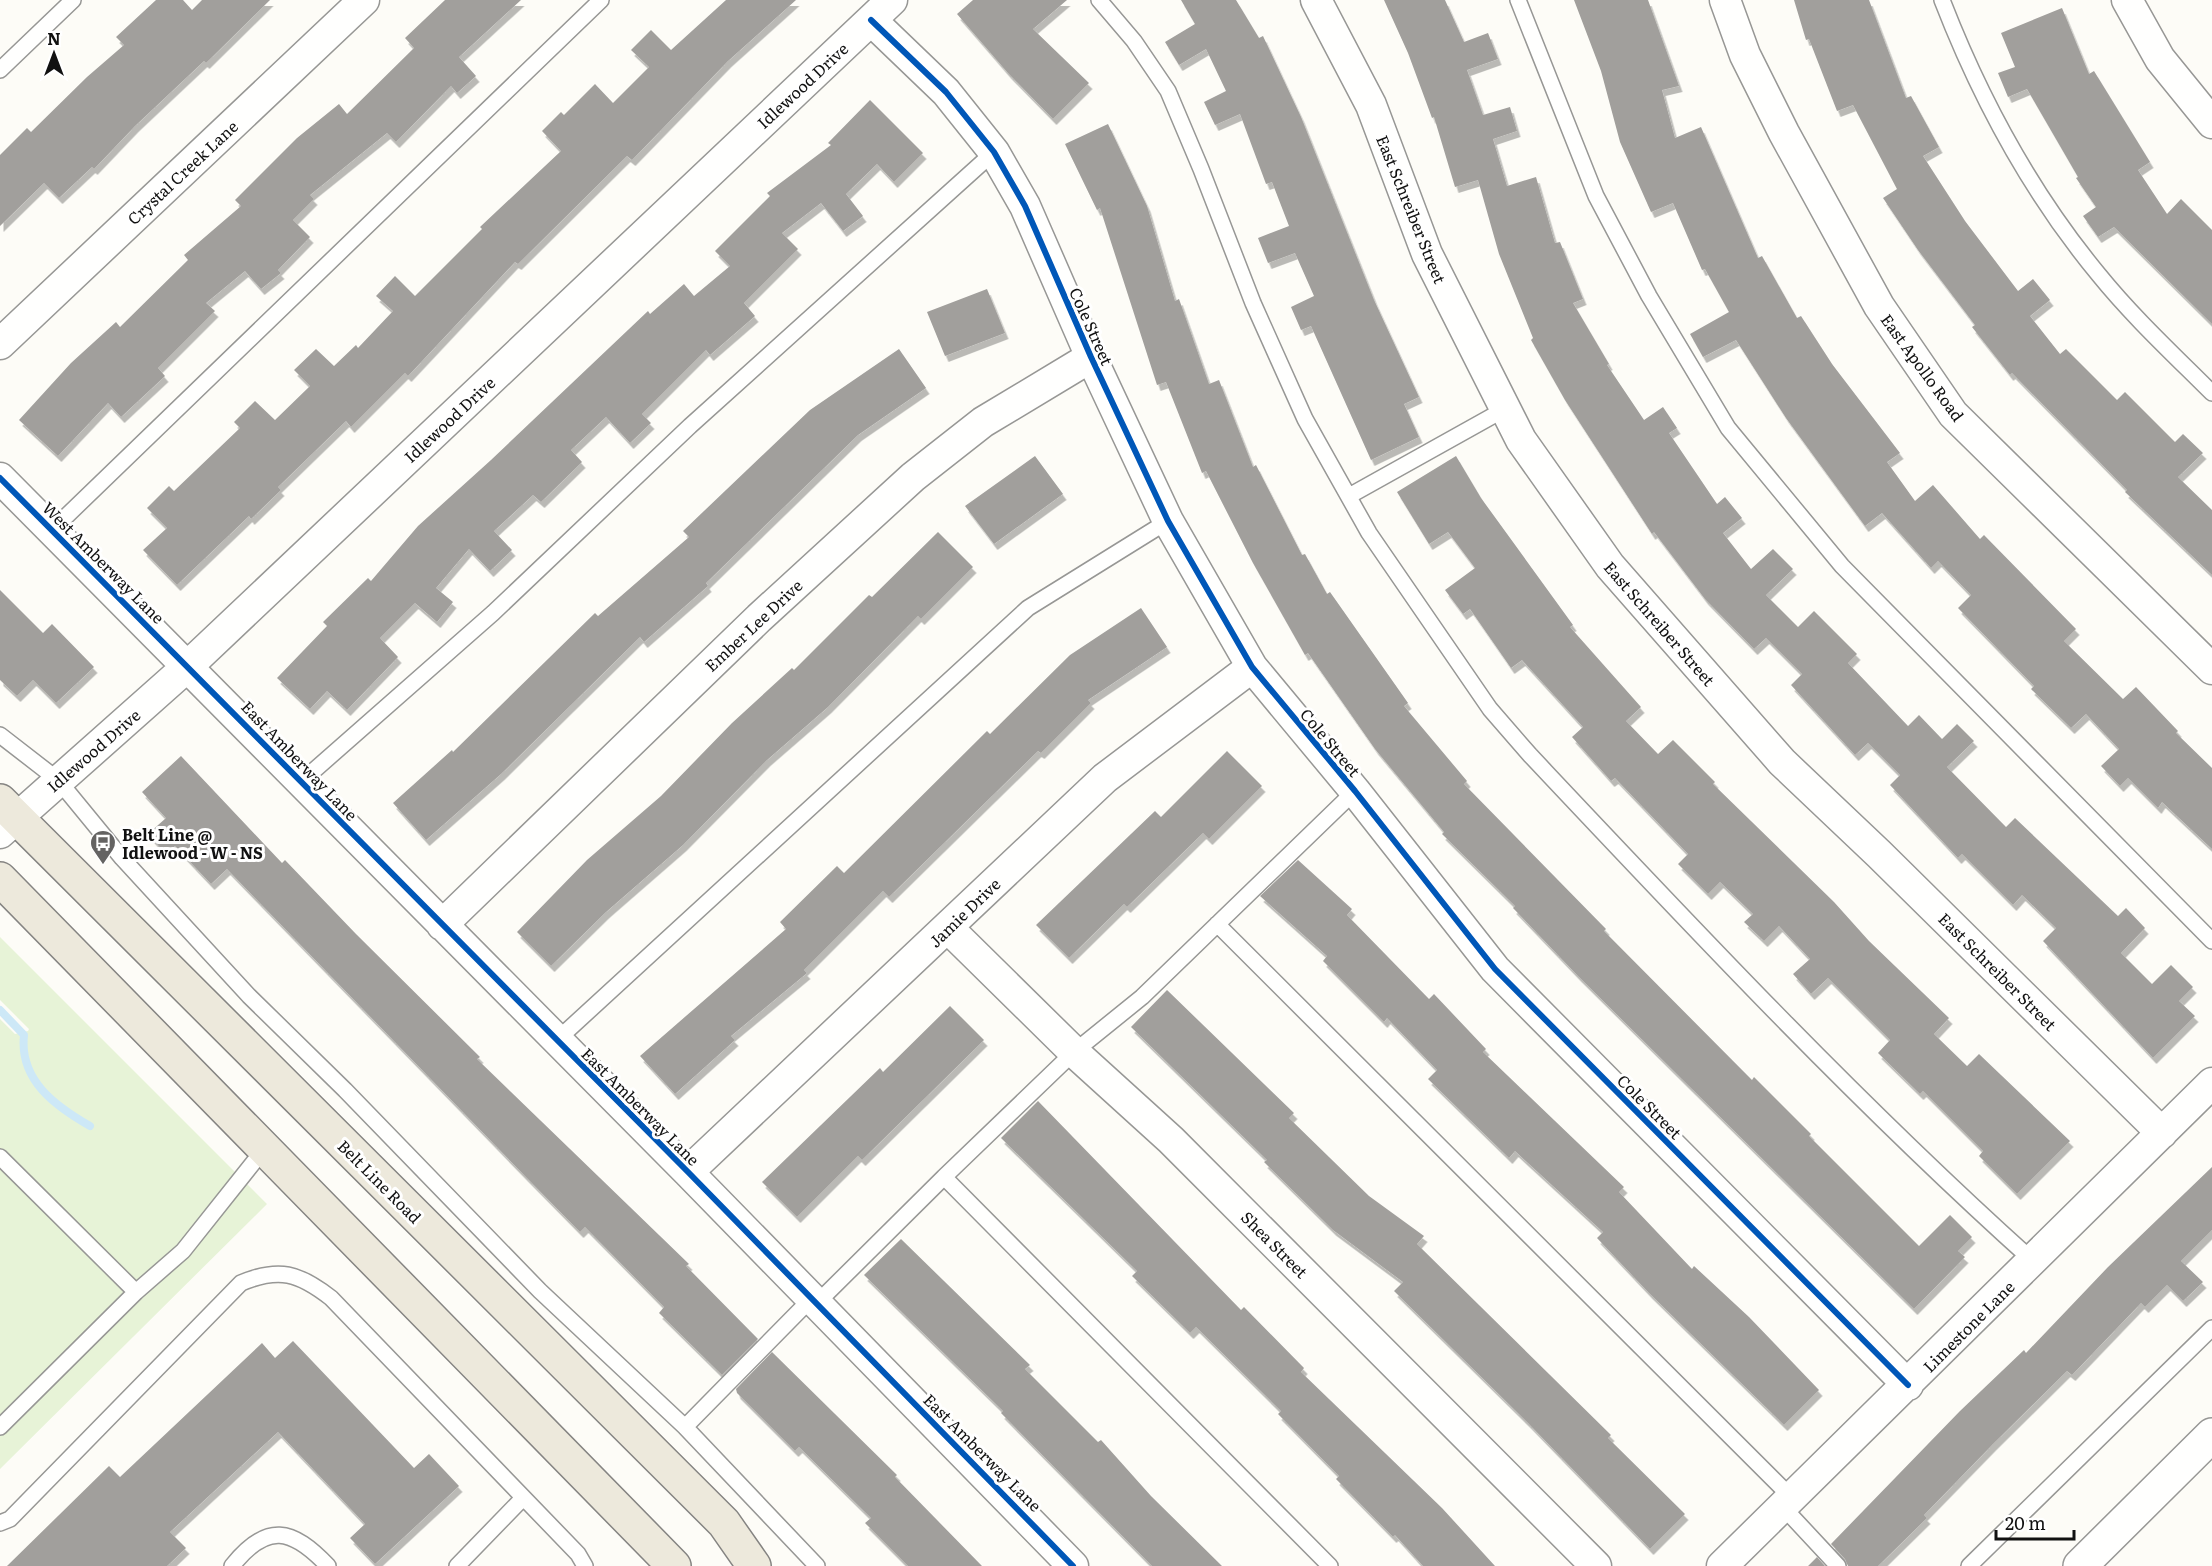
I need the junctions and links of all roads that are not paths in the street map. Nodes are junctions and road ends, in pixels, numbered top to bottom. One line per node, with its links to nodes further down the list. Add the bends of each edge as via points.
1 (73, 0): 11 (lane)
2 (364, 0): 14 (street, Crystal Creek Lane)
3 (601, 0): 21 (lane)
4 (1099, 0): 19 (lane, via 1134,41 1168,91 1253,303 1300,408)
5 (1316, 0): 17 (street, East Schreiber Street, via 1371,105 1427,254)
6 (1518, 0): 34 (lane, via 1596,196 1649,296 1728,428 1842,566)
7 (1725, 0): 24 (street, East Apollo Road, via 1744,55 1795,154 1879,306 1953,414)
8 (1942, 0): 16 (lane, via 1963,54 1997,122 2053,214 2099,276)
9 (2127, 0): 12 (street, via 2160,59)
10 (882, 10): 13 (street, Cole Street); 22 (street, Idlewood Drive)
11 (0, 69)
12 (2212, 123)
13 (994, 152): 15 (street, Cole Street, via 1025,206); 27 (lane, via 690,426 493,613)
14 (0, 344)
15 (1091, 357): 20 (street, Cole Street); 32 (street, Ember Lee Drive, via 983,422 913,477 759,618)
16 (2212, 393)
17 (1505, 410): 19 (lane); 38 (street, East Schreiber Street, via 1521,440 1610,566 1782,762)
18 (0, 478): 21 (street, West Amberway Lane)
19 (1349, 496): 43 (lane, via 1369,533 1490,709 1530,755 1802,1039 1961,1197)
20 (1168, 521): 23 (street, Cole Street); 35 (lane, via 1028,608)
21 (52, 530): 22 (street, West Amberway Lane)
22 (188, 666): 26 (street, Idlewood Drive); 27 (street, East Amberway Lane)
23 (1252, 667): 28 (street, Cole Street); 33 (street, Jamie Drive, via 1105,778)
24 (2212, 669)
25 (0, 735): 26 (lane)
26 (58, 780): 29 (street, Idlewood Drive); 49 (lane, via 122,858 249,996 540,1291)
27 (302, 782): 32 (street, East Amberway Lane)
28 (1355, 791): 31 (lane); 47 (street, Cole Street, via 1495,969)
29 (5, 817): 59 (main road, Belt Line Road, via 723,1523)
30 (0, 879): 39 (main road)
31 (1217, 924): 36 (lane, via 1142,997); 52 (lane)
32 (442, 925): 35 (street, East Amberway Lane)
33 (948, 928): 36 (street, Shea Street); 41 (street, Jamie Drive)
34 (2212, 941)
35 (557, 1040): 41 (street, East Amberway Lane)
36 (1074, 1052): 42 (lane); 63 (street, Shea Street, via 1171,1140)
37 (2212, 1083): 38 (street, Limestone Lane)
38 (2162, 1133): 43 (street, Limestone Lane)
39 (265, 1148): 44 (lane, via 183,1251); 58 (main road)
40 (0, 1156): 44 (lane)
41 (688, 1172): 45 (street, East Amberway Lane)
42 (945, 1177): 45 (lane); 62 (lane)
43 (2033, 1261): 47 (street, Limestone Lane)
44 (136, 1292): 48 (lane)
45 (814, 1300): 49 (lane); 61 (street, East Amberway Lane)
46 (2212, 1328): 66 (lane)
47 (1908, 1385): 52 (street, Limestone Lane)
48 (0, 1427)
49 (685, 1427): 60 (lane)
50 (2212, 1435): 67 (street)
51 (522, 1499): 53 (lane, via 331,1298 310,1282 284,1273 262,1274 241,1283 10,1519); 56 (lane); 57 (lane, via 578,1554)
52 (1787, 1503): 64 (street, Limestone Lane); 65 (lane)
53 (0, 1523)
54 (232, 1566): 55 (lane, via 261,1538 274,1536 307,1544)
55 (328, 1566)
56 (457, 1566)
57 (585, 1566)
58 (674, 1566)
59 (754, 1566)
60 (818, 1566)
61 (1073, 1566)
62 (1330, 1566)
63 (1596, 1566)
64 (1722, 1566)
65 (1838, 1566)
66 (1969, 1566)
67 (2080, 1566)

